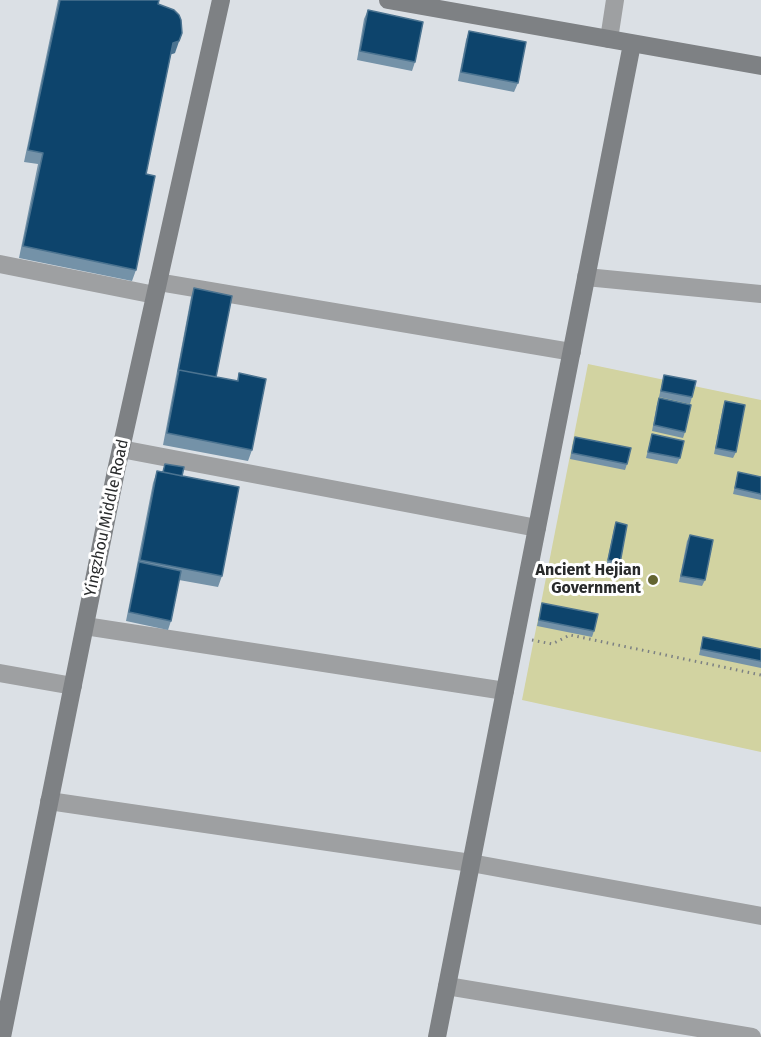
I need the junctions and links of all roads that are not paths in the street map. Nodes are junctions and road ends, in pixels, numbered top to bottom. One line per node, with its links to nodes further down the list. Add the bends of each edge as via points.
1 (221, 0): 9 (street, Yingzhou Middle Road)
2 (388, 0): 4 (street)
3 (615, 0): 4 (street)
4 (609, 39): 5 (street)
5 (632, 44): 6 (street); 8 (street)
6 (761, 66)
7 (0, 264): 9 (street)
8 (586, 277): 10 (street); 11 (street)
9 (157, 289): 11 (street); 12 (street, Yingzhou Middle Road)
10 (761, 294)
11 (572, 352): 13 (street)
12 (121, 449): 13 (street); 14 (street, Yingzhou Middle Road)
13 (537, 528): 17 (street)
14 (85, 626): 16 (street, Yingzhou Middle Road); 17 (street)
15 (0, 674): 16 (street)
16 (73, 687): 18 (street, Yingzhou Middle Road)
17 (505, 692): 19 (street)
18 (49, 801): 19 (street); 22 (street, Yingzhou Middle Road)
19 (471, 863): 20 (street); 21 (street)
20 (761, 916)
21 (447, 986): 23 (street); 24 (street)
22 (2, 1037)
23 (437, 1037)
24 (752, 1037)

